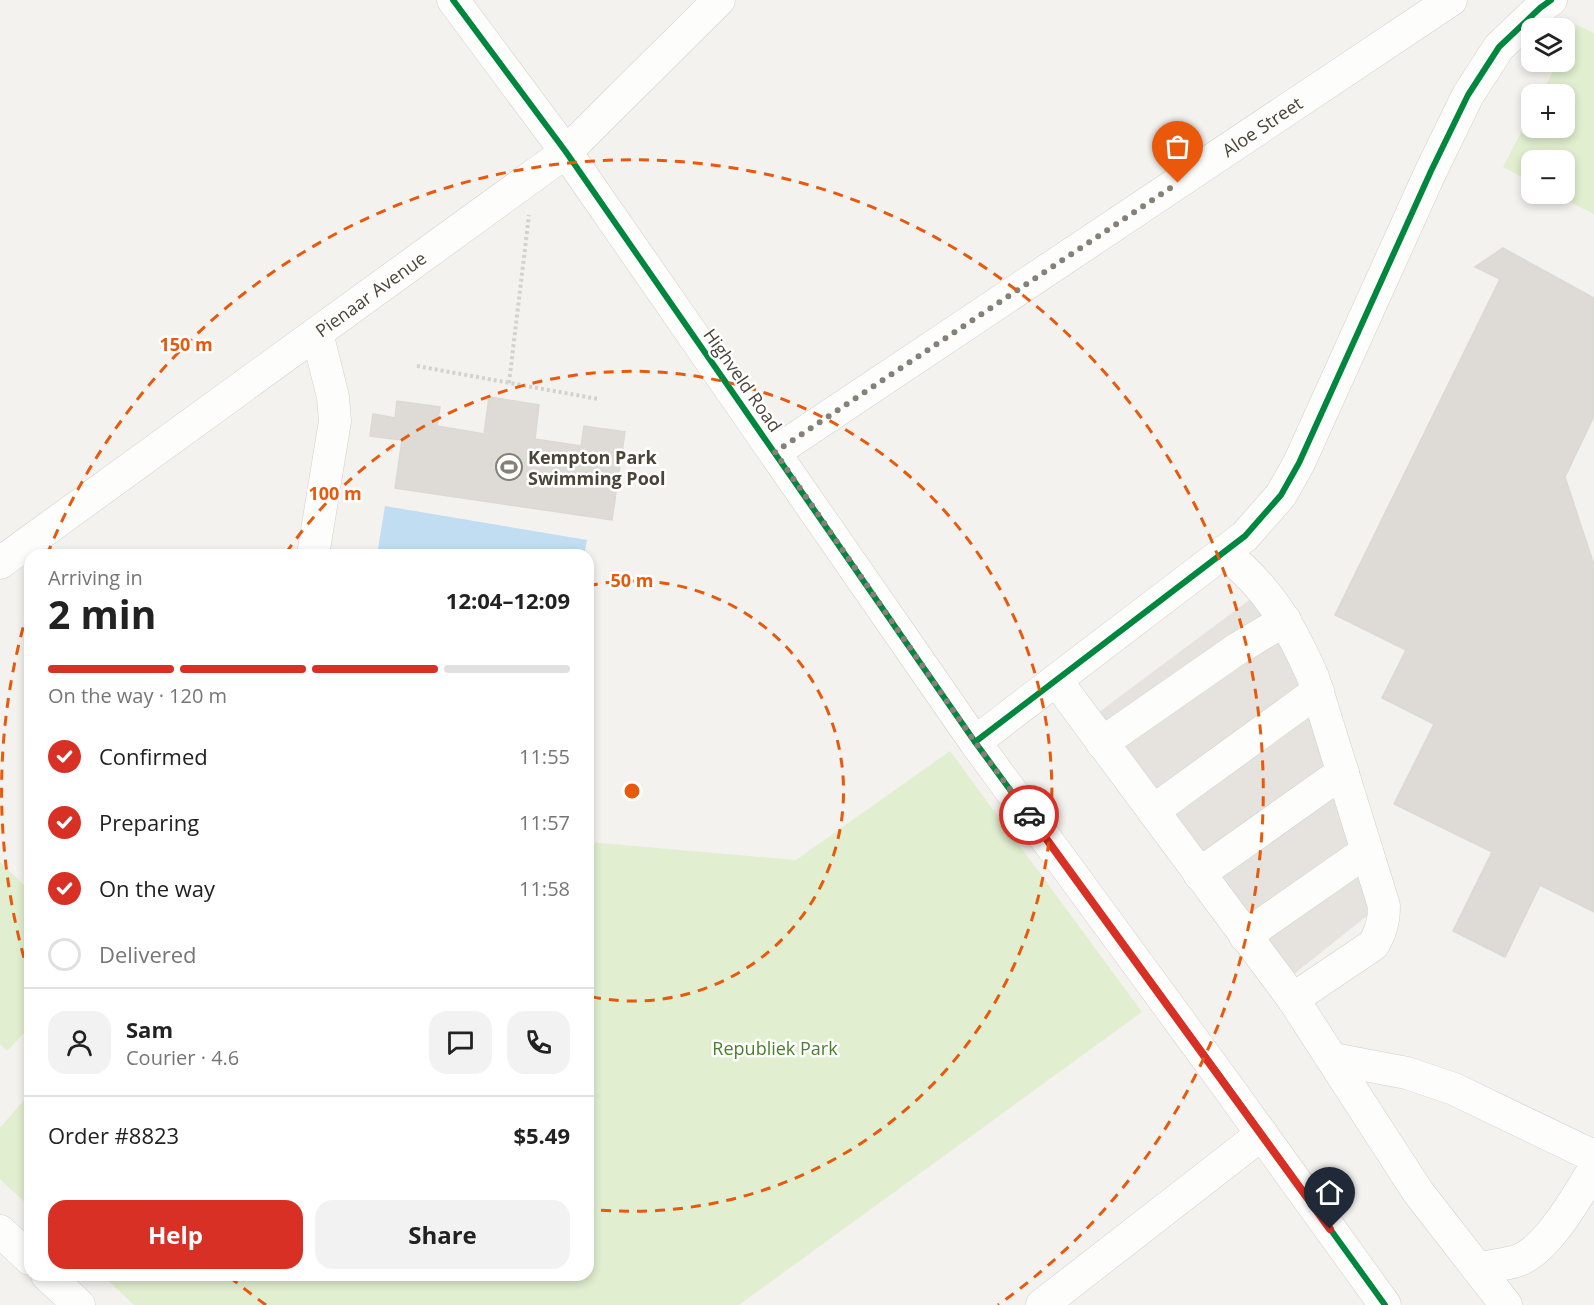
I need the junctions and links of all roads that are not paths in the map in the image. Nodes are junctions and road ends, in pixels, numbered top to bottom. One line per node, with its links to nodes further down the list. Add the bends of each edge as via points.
1 (453, 0): 5 (street, Highveld Road)
2 (719, 0): 5 (street, Pienaar Avenue)
3 (1451, 0): 7 (street, Aloe Street)
4 (1551, 0): 9 (street, via 1499,47 1468,95 1299,463 1281,495 1245,536)
5 (566, 152): 6 (street, Pienaar Avenue); 7 (street, Highveld Road)
6 (317, 333): 8 (street, via 335,422); 10 (street, Pienaar Avenue)
7 (775, 452): 14 (street, Highveld Road)
8 (314, 549)
9 (1223, 552): 11 (street, via 1258,584); 12 (street)
10 (0, 563)
11 (1285, 620): 13 (street); 15 (street)
12 (1056, 680): 14 (street); 15 (street)
13 (1318, 691): 16 (street); 17 (street)
14 (975, 742): 23 (street, Highveld Road)
15 (1102, 742): 17 (street)
16 (1343, 772): 18 (street); 19 (street)
17 (1153, 811): 19 (street)
18 (1367, 850): 20 (street); 21 (street, via 1384,906 1379,936 1373,945)
19 (1199, 874): 20 (street)
20 (1245, 936): 21 (street)
21 (1293, 999): 22 (street)
22 (1333, 1059): 24 (street, via 1407,1072 1454,1089); 28 (street, via 1418,1192)
23 (1262, 1134): 31 (street); 32 (street, Highveld Road)
24 (1594, 1154)
25 (1594, 1169): 28 (street, via 1565,1215 1531,1253 1520,1260)
26 (0, 1231): 27 (street)
27 (24, 1253)
28 (1477, 1268): 33 (street)
29 (53, 1281): 30 (street)
30 (79, 1305)
31 (1042, 1305)
32 (1385, 1305)
33 (1506, 1305)

